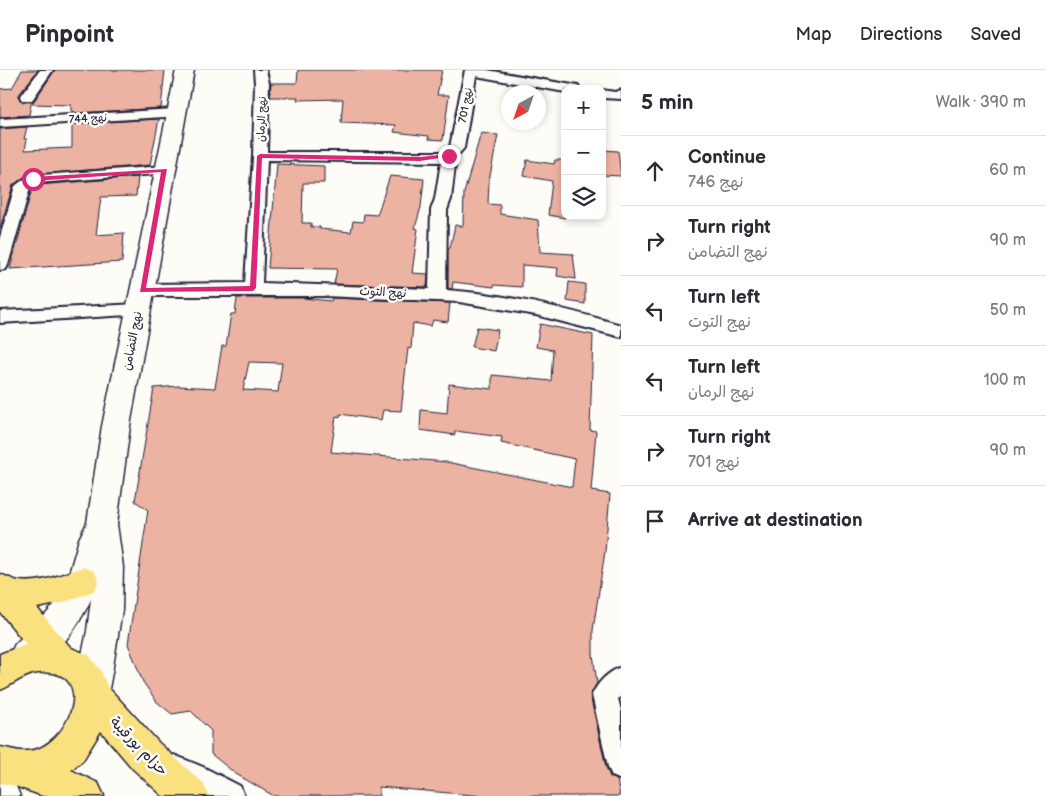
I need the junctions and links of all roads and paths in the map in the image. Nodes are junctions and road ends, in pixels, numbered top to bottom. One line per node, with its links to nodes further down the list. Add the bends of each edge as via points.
1 (47, 70): 8 (street)
2 (185, 70): 9 (street, نهج التضامن)
3 (260, 70): 11 (street, نهج الرمان)
4 (471, 70): 5 (street); 12 (street, نهج 701, via 457,148)
5 (561, 87)
6 (621, 94): 7 (street)
7 (606, 95)
8 (26, 97)
9 (176, 113): 10 (street, نهج 744); 13 (street, نهج التضامن)
10 (0, 123)
11 (260, 156): 12 (street, via 420,159); 15 (street, نهج الرمان)
12 (449, 156): 16 (street, نهج 701, via 439,210)
13 (165, 170): 14 (street, via 33,179 23,186); 17 (street, نهج التضامن)
14 (0, 265)
15 (253, 288): 16 (street, نهج التوت); 17 (street, نهج التوت)
16 (437, 295): 19 (street, نهج التوت, via 484,299)
17 (140, 300): 18 (street, نهج التوت); 20 (street, نهج التضامن, via 116,426)
18 (0, 317)
19 (621, 331)
20 (102, 524): 21 (street, نهج التضامن, via 94,539); 25 (street, نهج التضامن, via 108,547 107,599)
21 (82, 581): 22 (highway, via 28,596); 23 (street, نهج التضامن, via 71,608)
22 (2, 590): 23 (highway)
23 (31, 658): 25 (highway, حزام بورقيبة, via 70,662 82,673)
24 (621, 679): 27 (street, via 605,695)
25 (92, 694): 26 (highway, حزام بورقيبة); 29 (highway, via 92,707 78,740)
26 (148, 758): 30 (highway, حزام بورقيبة); 31 (street, via 194,776)
27 (621, 767)
28 (5, 781): 29 (highway)
29 (67, 782)
30 (190, 796)
31 (230, 796)

